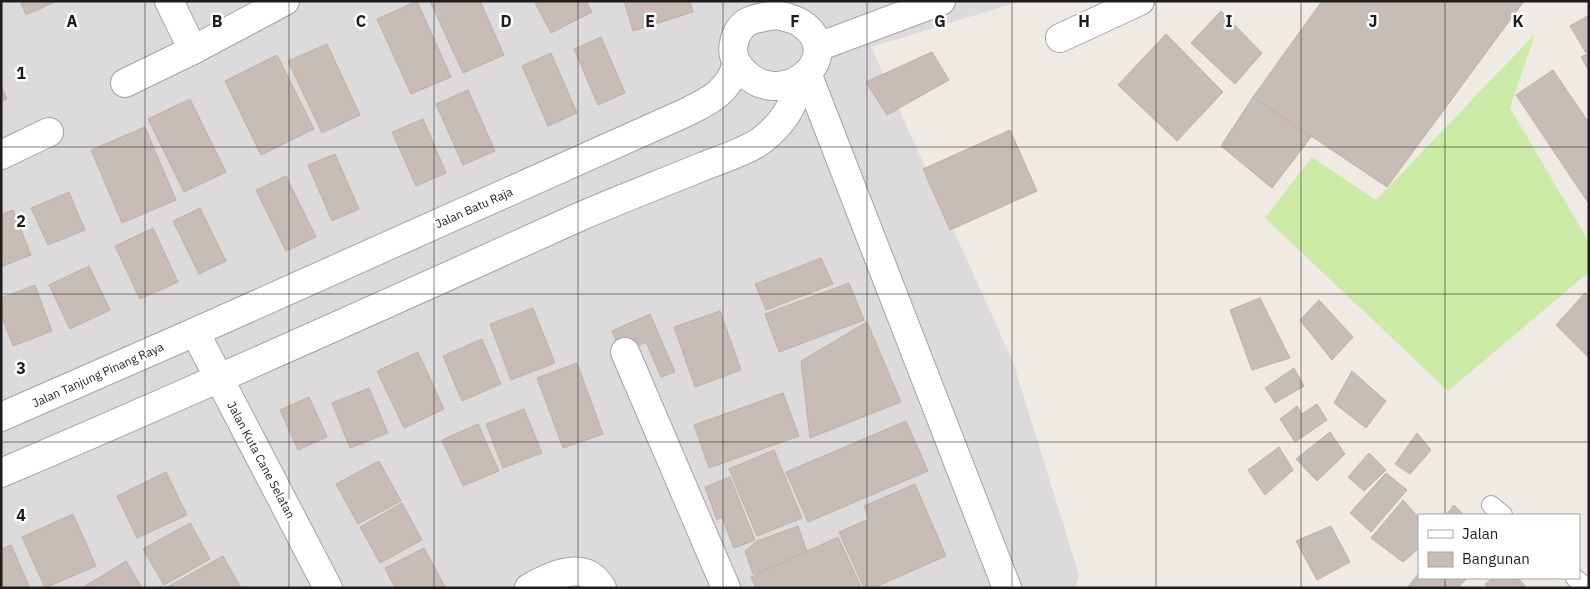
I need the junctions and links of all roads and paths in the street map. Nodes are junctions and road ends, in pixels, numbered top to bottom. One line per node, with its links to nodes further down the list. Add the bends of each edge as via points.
1 (169, 1): 9 (street)
2 (286, 1): 9 (street)
3 (941, 1): 8 (street)
4 (1140, 1): 7 (street)
5 (743, 12): 6 (street, via 759,17); 10 (street, via 732,49)
6 (797, 12): 8 (street)
7 (1060, 38)
8 (818, 47): 11 (street, via 816,63)
9 (193, 50): 12 (street)
10 (737, 64): 11 (street, via 757,82 777,87); 15 (street, Jalan Batu Raja, via 724,88 714,98 686,112)
11 (800, 79): 17 (street, via 785,116 761,141 595,210); 25 (street)
12 (125, 83)
13 (50, 132): 14 (street)
14 (1, 155)
15 (195, 332): 17 (street, Jalan Kuta Cane Selatan); 18 (street, Jalan Tanjung Pinang Raya)
16 (625, 352): 24 (street)
17 (219, 379): 19 (street); 21 (street, Jalan Kuta Cane Selatan)
18 (1, 417)
19 (1, 473)
20 (1576, 579): 26 (lane)
21 (328, 588)
22 (529, 588): 23 (street, via 544,579 580,572 593,577)
23 (602, 588)
24 (726, 588)
25 (1008, 588)
26 (1587, 588)

